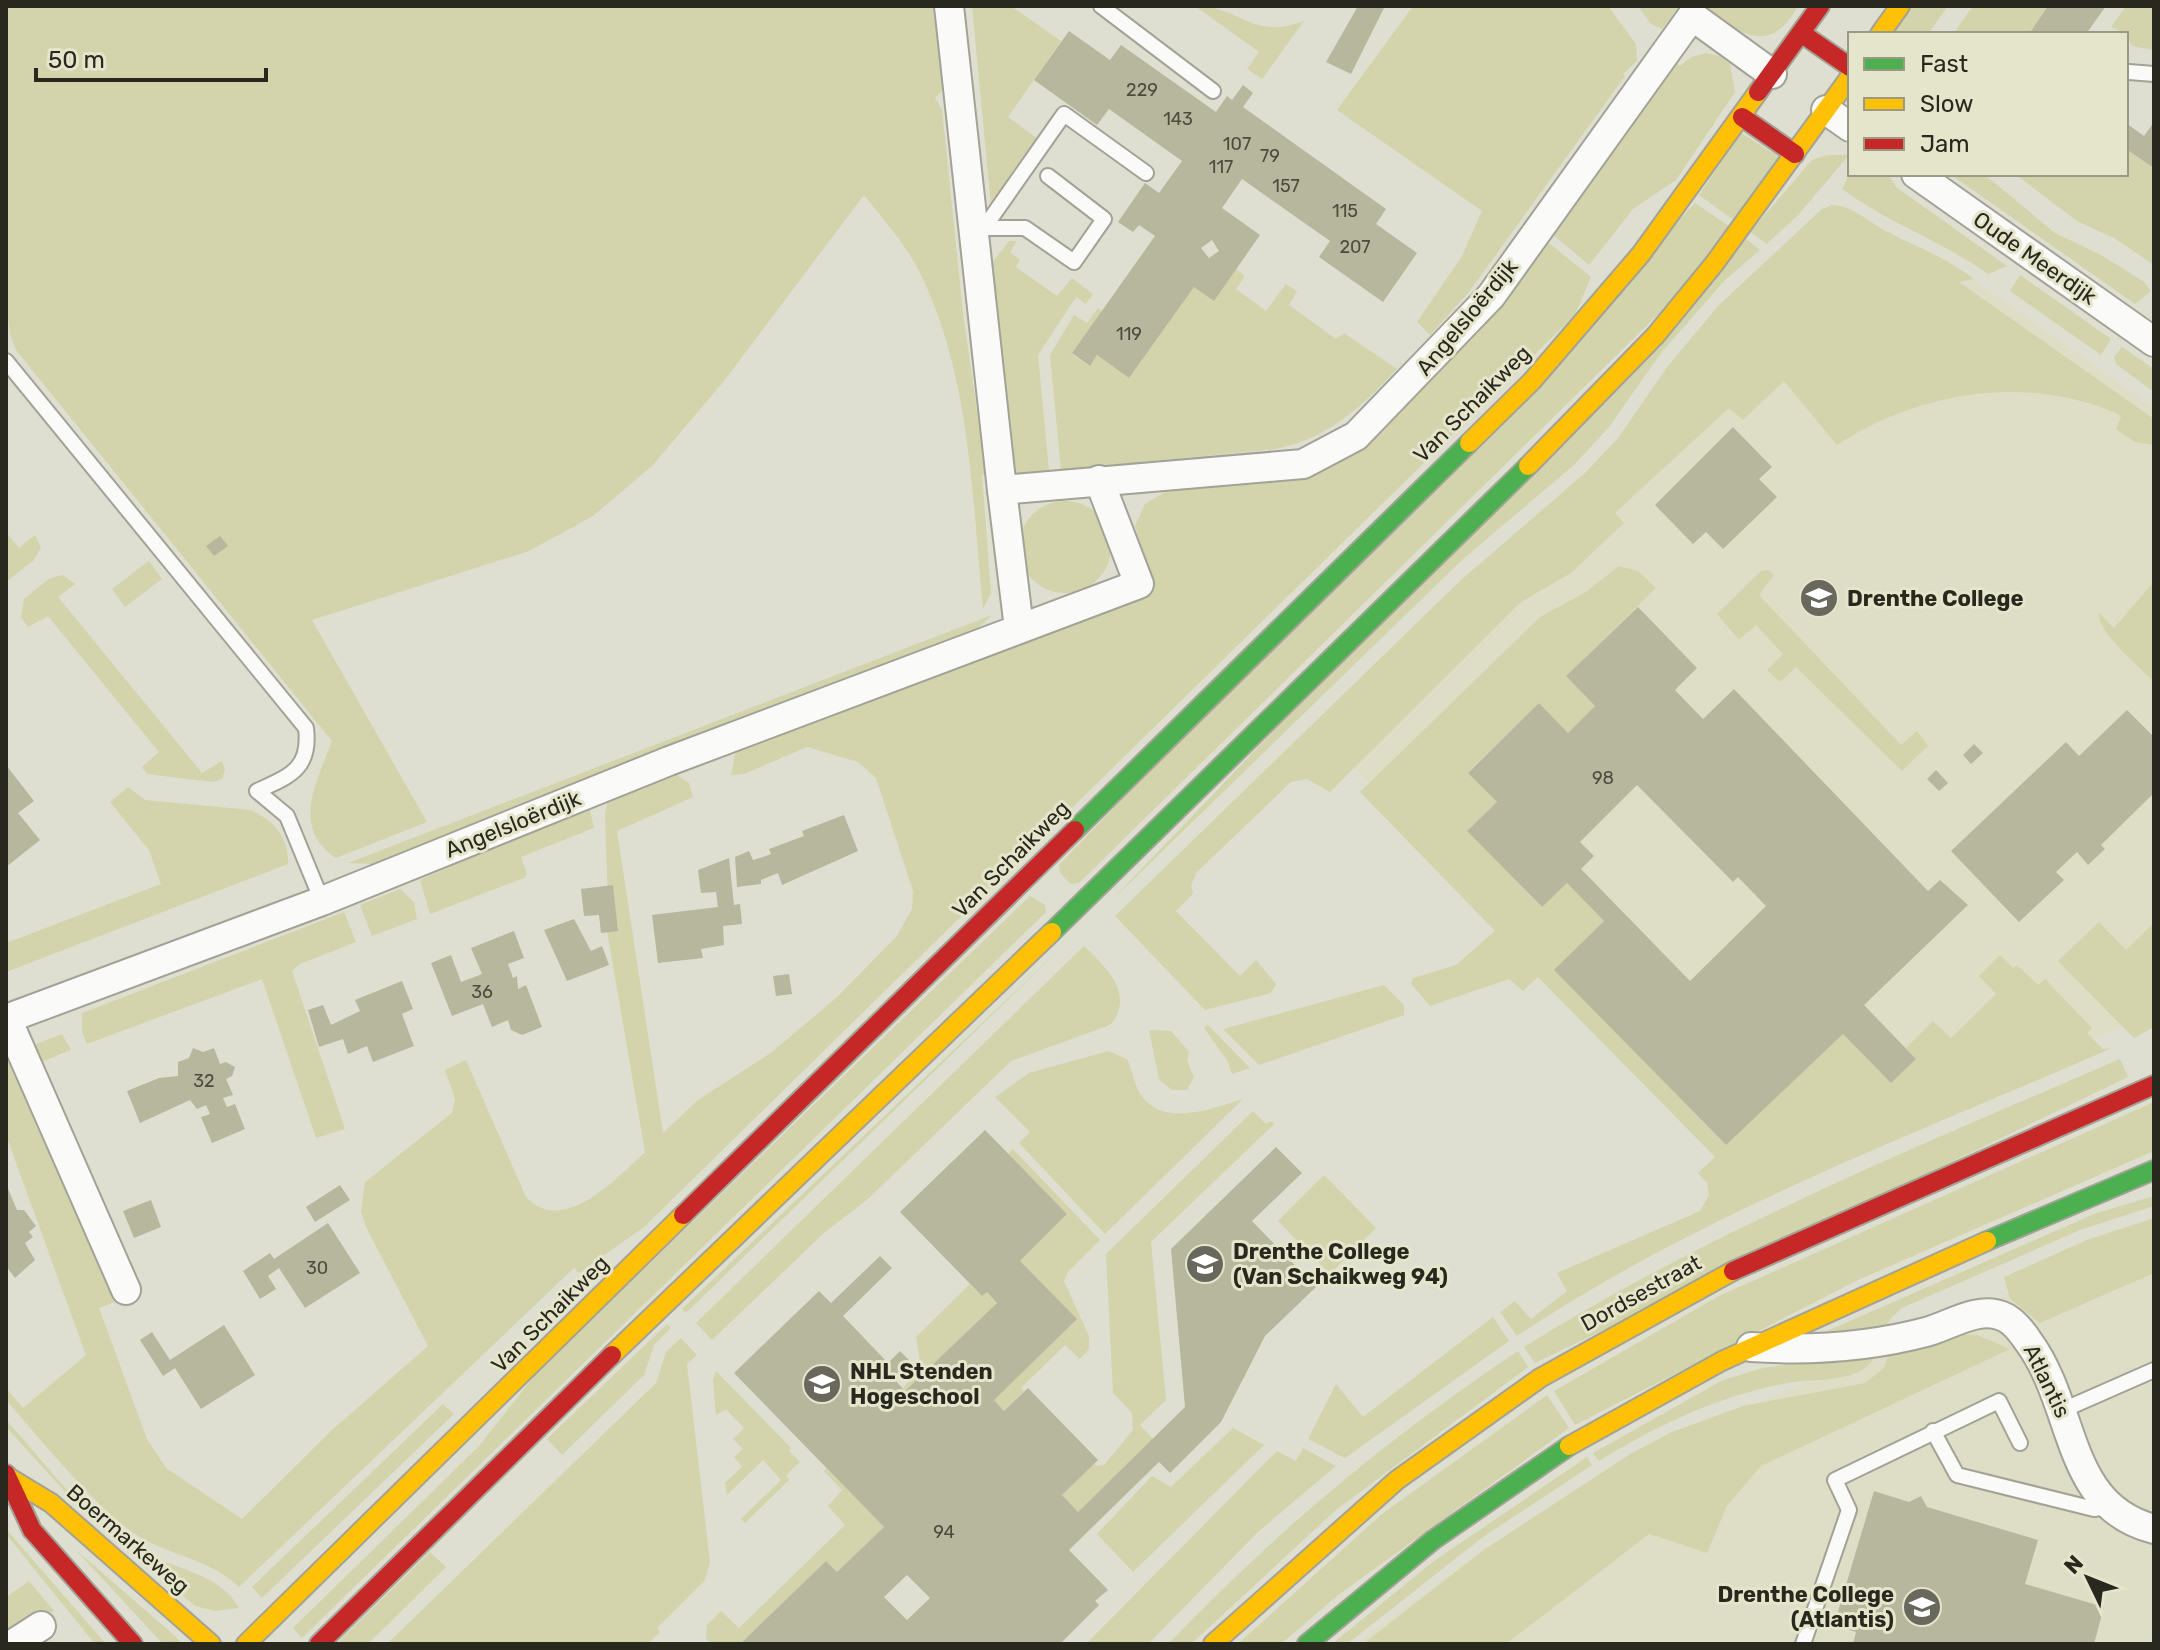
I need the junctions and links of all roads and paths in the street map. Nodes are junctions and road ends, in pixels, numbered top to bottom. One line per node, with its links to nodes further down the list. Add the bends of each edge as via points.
1 (949, 6): 20 (street)
2 (1101, 6): 12 (lane)
3 (1820, 6): 6 (street, Van Schaikweg)
4 (1900, 6): 5 (street)
5 (1881, 32)
6 (1801, 33): 7 (street); 9 (street, Van Schaikweg)
7 (1848, 66)
8 (2129, 72): 10 (lane)
9 (1772, 74): 14 (street, Van Schaikweg); 23 (street, Angelsloërdijk, via 1692,16 1491,296 1381,414 1331,452 1303,464)
10 (2154, 74)
11 (1848, 80): 13 (street)
12 (1213, 91)
13 (1826, 110): 15 (street); 16 (street)
14 (1742, 117): 16 (street); 43 (street, Van Schaikweg, via 1641,254 1532,381)
15 (1848, 126)
16 (1795, 154): 44 (street, via 1655,336 1554,442)
17 (1146, 173): 20 (lane, via 1064,114)
18 (1048, 176): 20 (lane, via 1104,219 1074,262 1025,228)
19 (1919, 176): 21 (street, Oude Meerdijk)
20 (979, 228): 24 (street)
21 (2154, 342)
22 (6, 361): 26 (lane, via 306,728 308,746 295,774 257,791 287,816)
23 (1099, 480): 24 (street, Angelsloërdijk); 25 (street, Angelsloërdijk, via 1139,584)
24 (1002, 490): 25 (street)
25 (1019, 628): 26 (street, Angelsloërdijk)
26 (322, 901): 27 (street, Angelsloërdijk)
27 (6, 1019): 30 (street, Angelsloërdijk)
28 (2154, 1085): 45 (street, Dordsestraat, via 1721,1276 1540,1378 1397,1480)
29 (2154, 1170): 31 (street)
30 (126, 1290)
31 (1751, 1347): 33 (street, Atlantis, via 1803,1351 1888,1342 1978,1314 2000,1315 2037,1353); 46 (street, via 1557,1453 1446,1529)
32 (2154, 1370): 33 (lane)
33 (2063, 1410): 37 (street, Atlantis, via 2090,1486)
34 (1933, 1431): 35 (lane, via 1999,1401); 37 (lane, via 1957,1475 2094,1509); 47 (lane, via 1835,1480 1849,1510)
35 (2020, 1443)
36 (7, 1476): 41 (street, Boermarkeweg, via 32,1530); 42 (street, Boermarkeweg, via 51,1503)
37 (2108, 1507): 38 (street, Atlantis, via 2132,1523)
38 (2154, 1529)
39 (41, 1626): 40 (street)
40 (13, 1644)
41 (133, 1644)
42 (211, 1644)
43 (246, 1644)
44 (319, 1644)
45 (1213, 1644)
46 (1307, 1644)
47 (1803, 1644)

